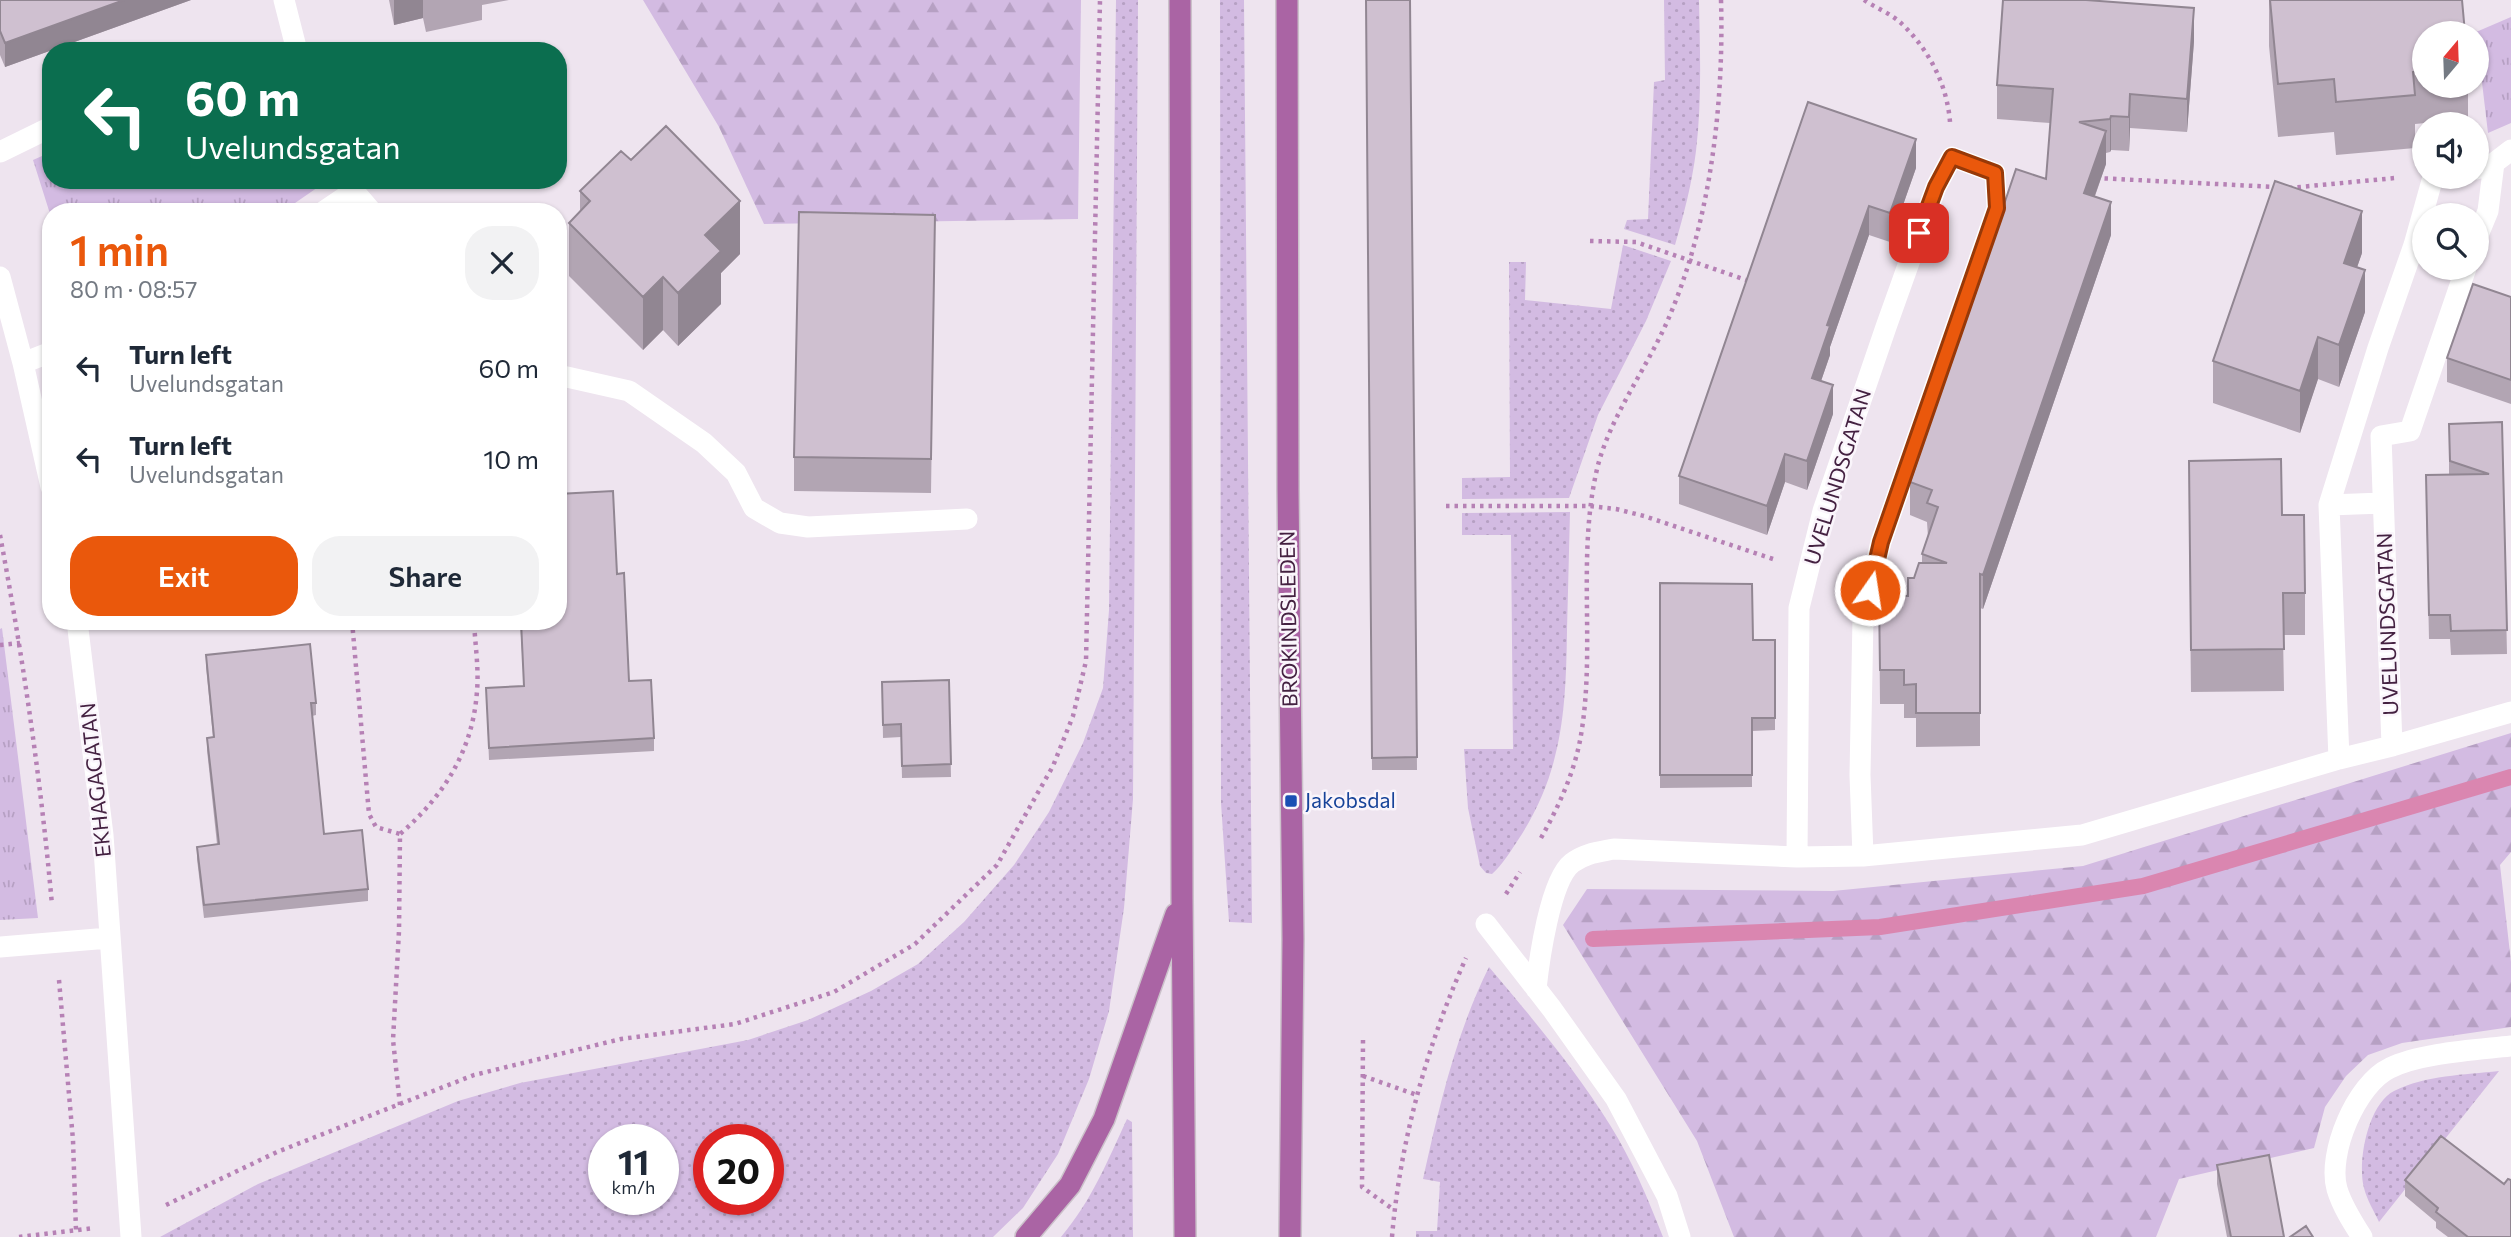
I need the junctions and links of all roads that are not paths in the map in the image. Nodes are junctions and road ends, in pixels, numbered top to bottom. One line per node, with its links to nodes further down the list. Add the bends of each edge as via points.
1 (284, 0): 4 (street)
2 (1180, 0): 31 (main road)
3 (1287, 0): 40 (main road, BROKINDSLEDEN, via 1293,939)
4 (294, 42)
5 (42, 131): 7 (street)
6 (2511, 150): 8 (street)
7 (0, 152)
8 (2489, 164)
9 (348, 189): 12 (street)
10 (353, 189): 13 (street)
11 (2429, 189): 19 (street)
12 (333, 203)
13 (365, 203)
14 (0, 278): 17 (street)
15 (2462, 280): 20 (street, via 2410,431)
16 (42, 356): 17 (street)
17 (23, 363): 21 (street)
18 (567, 377): 24 (street, via 629,391 704,443 736,473 754,508 780,523 808,527)
19 (2353, 427): 20 (street); 23 (street)
20 (2381, 436): 22 (street, UVELUNDSGATAN)
21 (42, 447)
22 (2384, 503): 23 (street, UVELUNDSGATAN); 27 (street, UVELUNDSGATAN)
23 (2329, 505): 28 (street)
24 (967, 519)
25 (79, 630): 33 (street, EKHAGAGATAN, via 103,835)
26 (2511, 712): 27 (street, UVELUNDSGATAN)
27 (2392, 746): 28 (street, UVELUNDSGATAN)
28 (2339, 759): 29 (street, UVELUNDSGATAN, via 2082,835)
29 (1863, 856): 30 (street, UVELUNDSGATAN); 30 (street, UVELUNDSGATAN, via 1863,618 1881,542 1997,208 1995,173 1952,157 1936,187 1823,511 1799,608)
30 (1797, 857): 35 (street, UVELUNDSGATAN, via 1614,849 1585,855 1570,865 1552,904)
31 (1182, 899): 38 (main road, via 1104,1118 1070,1185); 39 (main road)
32 (1486, 924): 35 (street)
33 (109, 938): 34 (street); 37 (street, EKHAGAGATAN)
34 (0, 947)
35 (1536, 989): 41 (street, via 1616,1099 1667,1196)
36 (2511, 1045): 42 (street, via 2390,1067 2360,1094 2340,1143 2336,1188)
37 (131, 1229)
38 (1026, 1237)
39 (1185, 1237)
40 (1290, 1237)
41 (1680, 1237)
42 (2362, 1237)

